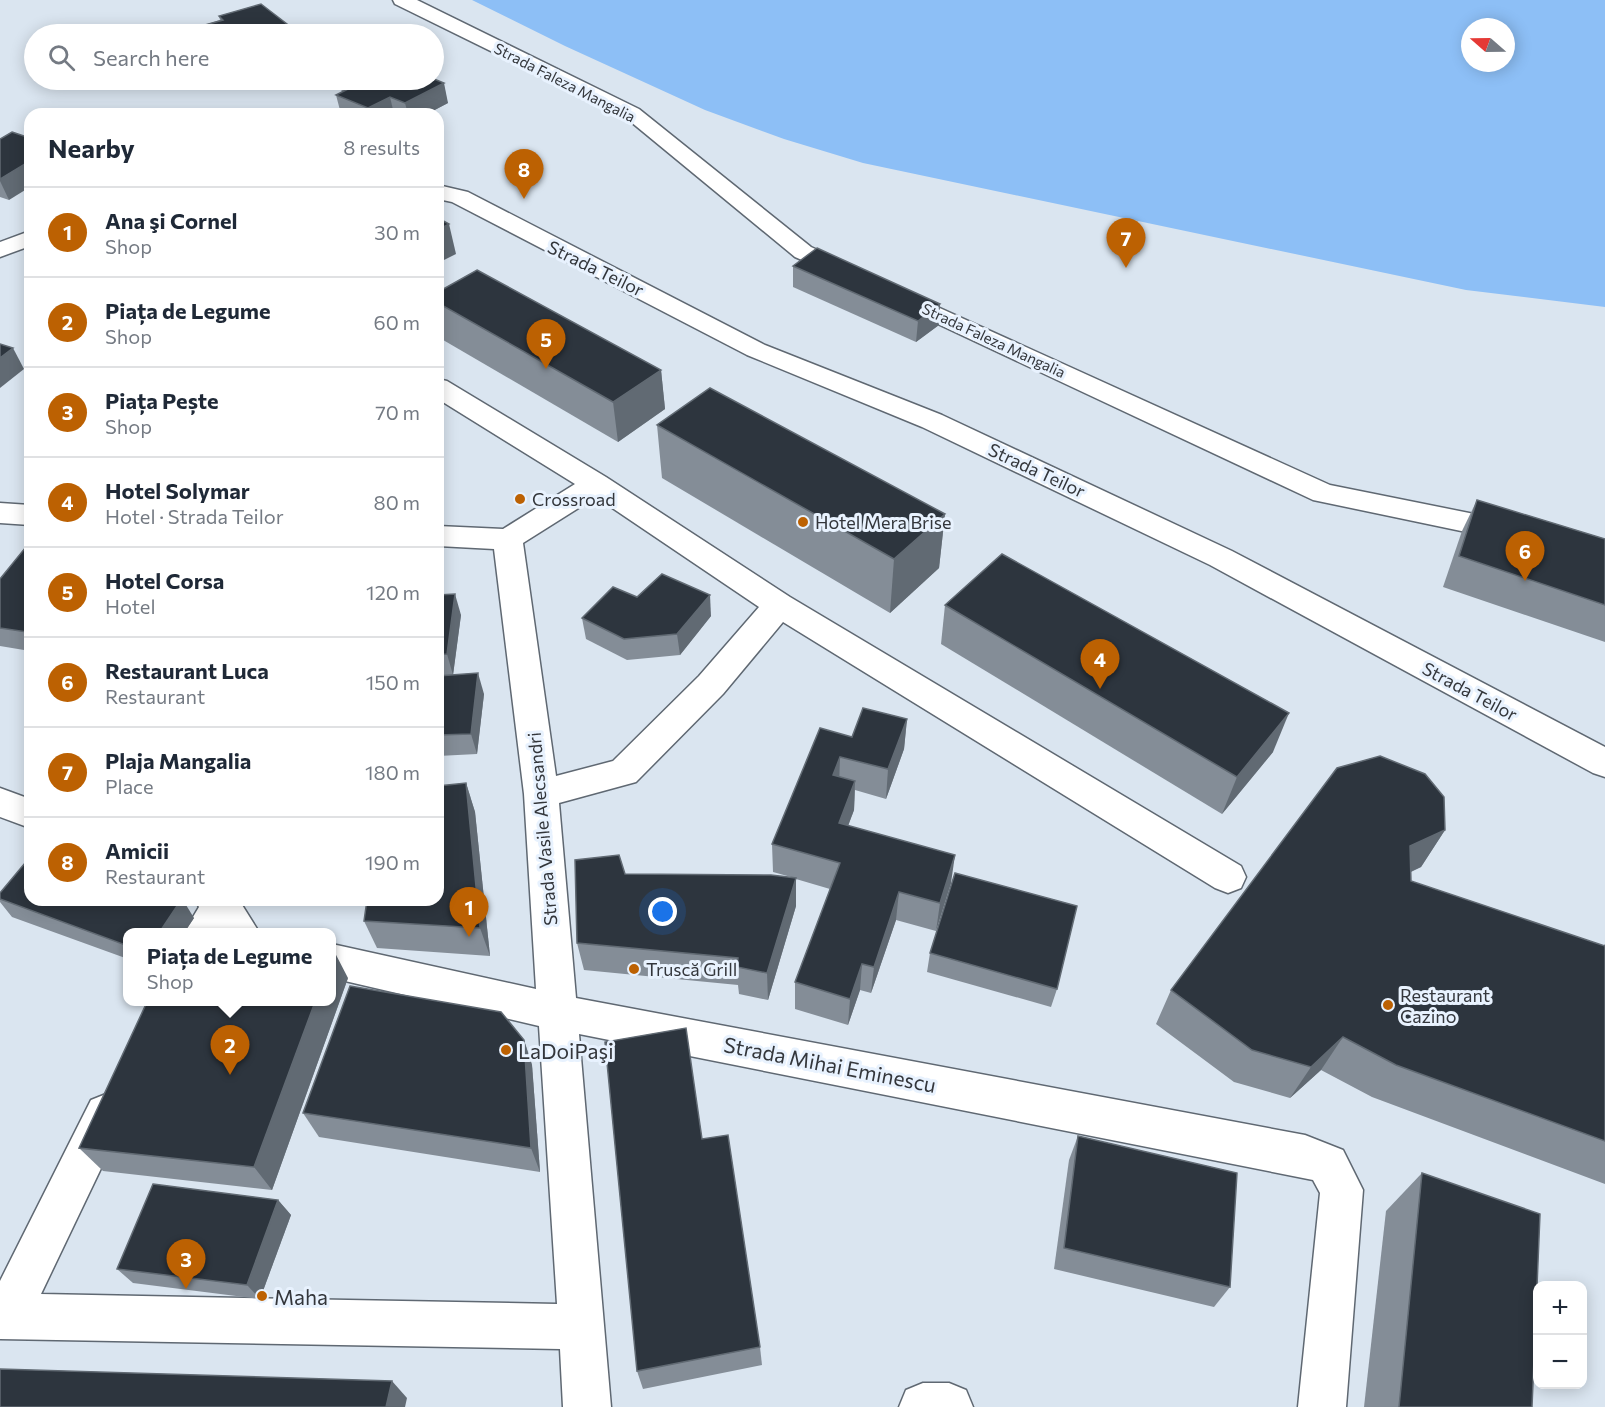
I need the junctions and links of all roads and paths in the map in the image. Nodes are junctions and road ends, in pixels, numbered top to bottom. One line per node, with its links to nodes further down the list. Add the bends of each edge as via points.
1 (402, 0): 10 (street, Strada Faleza Mangalia, via 632,113 803,252 1323,493)
2 (449, 194): 13 (street, Strada Teilor, via 756,350 932,421 1221,558)
3 (17, 237): 4 (street)
4 (0, 250)
5 (444, 391): 6 (street)
6 (596, 484): 11 (street); 12 (street)
7 (0, 513): 8 (street)
8 (24, 515)
9 (444, 536): 11 (street)
10 (1534, 537)
11 (508, 539): 14 (street, Strada Vasile Alecsandri)
12 (780, 605): 14 (street, via 711,685 624,772); 17 (street)
13 (1605, 763)
14 (541, 794): 19 (street, Strada Vasile Alecsandri)
15 (0, 802): 16 (street)
16 (24, 812)
17 (1228, 877)
18 (336, 962): 19 (street, Strada Mihai Eminescu)
19 (557, 1012): 22 (street, Strada Vasile Alecsandri); 26 (street, Strada Mihai Eminescu, via 1305,1156 1328,1165 1342,1190)
20 (120, 1086): 21 (street)
21 (3, 1317): 22 (street)
22 (582, 1327): 23 (street, Strada Vasile Alecsandri)
23 (586, 1407)
24 (923, 1407): 25 (street)
25 (949, 1407)
26 (1322, 1407)

